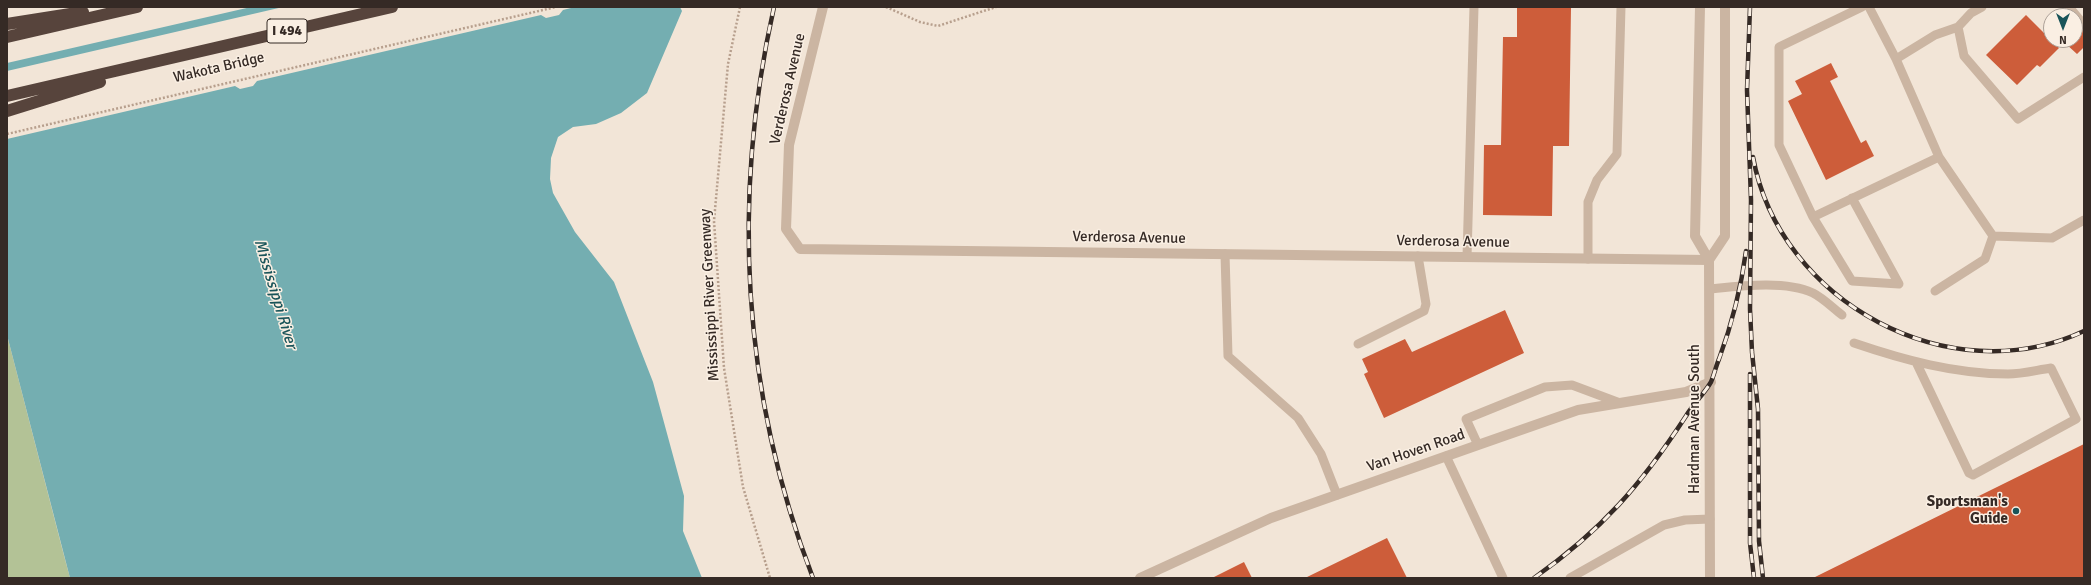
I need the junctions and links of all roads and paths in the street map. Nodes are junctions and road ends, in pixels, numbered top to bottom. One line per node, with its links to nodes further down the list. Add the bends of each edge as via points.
1 (118, 7): 18 (highway)
2 (137, 7): 21 (highway)
3 (391, 7): 22 (highway, Wakota Bridge / I 494)
4 (556, 7): 27 (path, Wakota Bridge)
5 (740, 7): 50 (path, Mississippi River Greenway, via 728,64 714,221 724,368 743,487)
6 (823, 7): 33 (street, Verderosa Avenue, via 789,145 786,229 800,249)
7 (886, 7): 8 (path, via 920,22 938,26)
8 (996, 7)
9 (1474, 7): 35 (lane)
10 (1621, 7): 36 (lane, via 1617,154 1597,180 1588,202)
11 (1700, 7): 37 (street, Hardman Avenue South, via 1695,236)
12 (1725, 7): 37 (street, via 1724,236)
13 (1862, 7): 30 (lane, via 1779,47 1780,145)
14 (1869, 7): 23 (lane)
15 (1982, 7): 17 (lane)
16 (2069, 7): 19 (lane)
17 (1968, 10): 20 (lane)
18 (7, 24)
19 (2084, 25)
20 (1958, 27): 23 (lane, via 1935,35); 24 (lane, via 1964,56 2018,119)
21 (7, 37)
22 (187, 54): 25 (highway, Wakota Bridge / I 494); 26 (highway)
23 (1896, 59): 28 (lane)
24 (2084, 77)
25 (7, 96)
26 (7, 111)
27 (7, 134)
28 (1939, 157): 29 (lane); 32 (lane)
29 (1852, 198): 30 (lane); 30 (lane, via 1899,284 1852,282)
30 (1813, 217)
31 (2084, 220): 32 (lane, via 2052,238)
32 (1993, 236): 39 (lane, via 1985,259)
33 (1225, 254): 34 (street, Verderosa Avenue); 48 (lane, via 1228,356 1298,418 1321,454)
34 (1418, 256): 35 (street, Verderosa Avenue); 42 (lane, via 1426,304 1424,311)
35 (1467, 257): 36 (street, Verderosa Avenue)
36 (1588, 259): 37 (street, Verderosa Avenue)
37 (1709, 260): 38 (street, Hardman Avenue South)
38 (1710, 289): 40 (lane, via 1741,286 1798,287 1814,294); 44 (street, Hardman Avenue South)
39 (1935, 291)
40 (1842, 315)
41 (1854, 343): 43 (lane)
42 (1358, 344)
43 (1916, 362): 43 (lane, via 1950,369 2009,374 2051,368 2076,419 1973,475 1969,473)
44 (1711, 382): 45 (street, Van Hoven Road, via 1686,392); 49 (street, Hardman Avenue South)
45 (1620, 403): 46 (street, Van Hoven Road, via 1578,410); 46 (lane, via 1572,385 1545,387 1466,419)
46 (1478, 445): 47 (street, Van Hoven Road)
47 (1446, 456): 48 (street, Van Hoven Road); 52 (lane)
48 (1337, 495): 51 (street, Van Hoven Road, via 1272,518)
49 (1710, 519): 53 (lane, via 1685,520 1664,525); 54 (street, Hardman Avenue South)
50 (770, 578)
51 (1140, 578)
52 (1503, 578)
53 (1570, 578)
54 (1710, 578)

